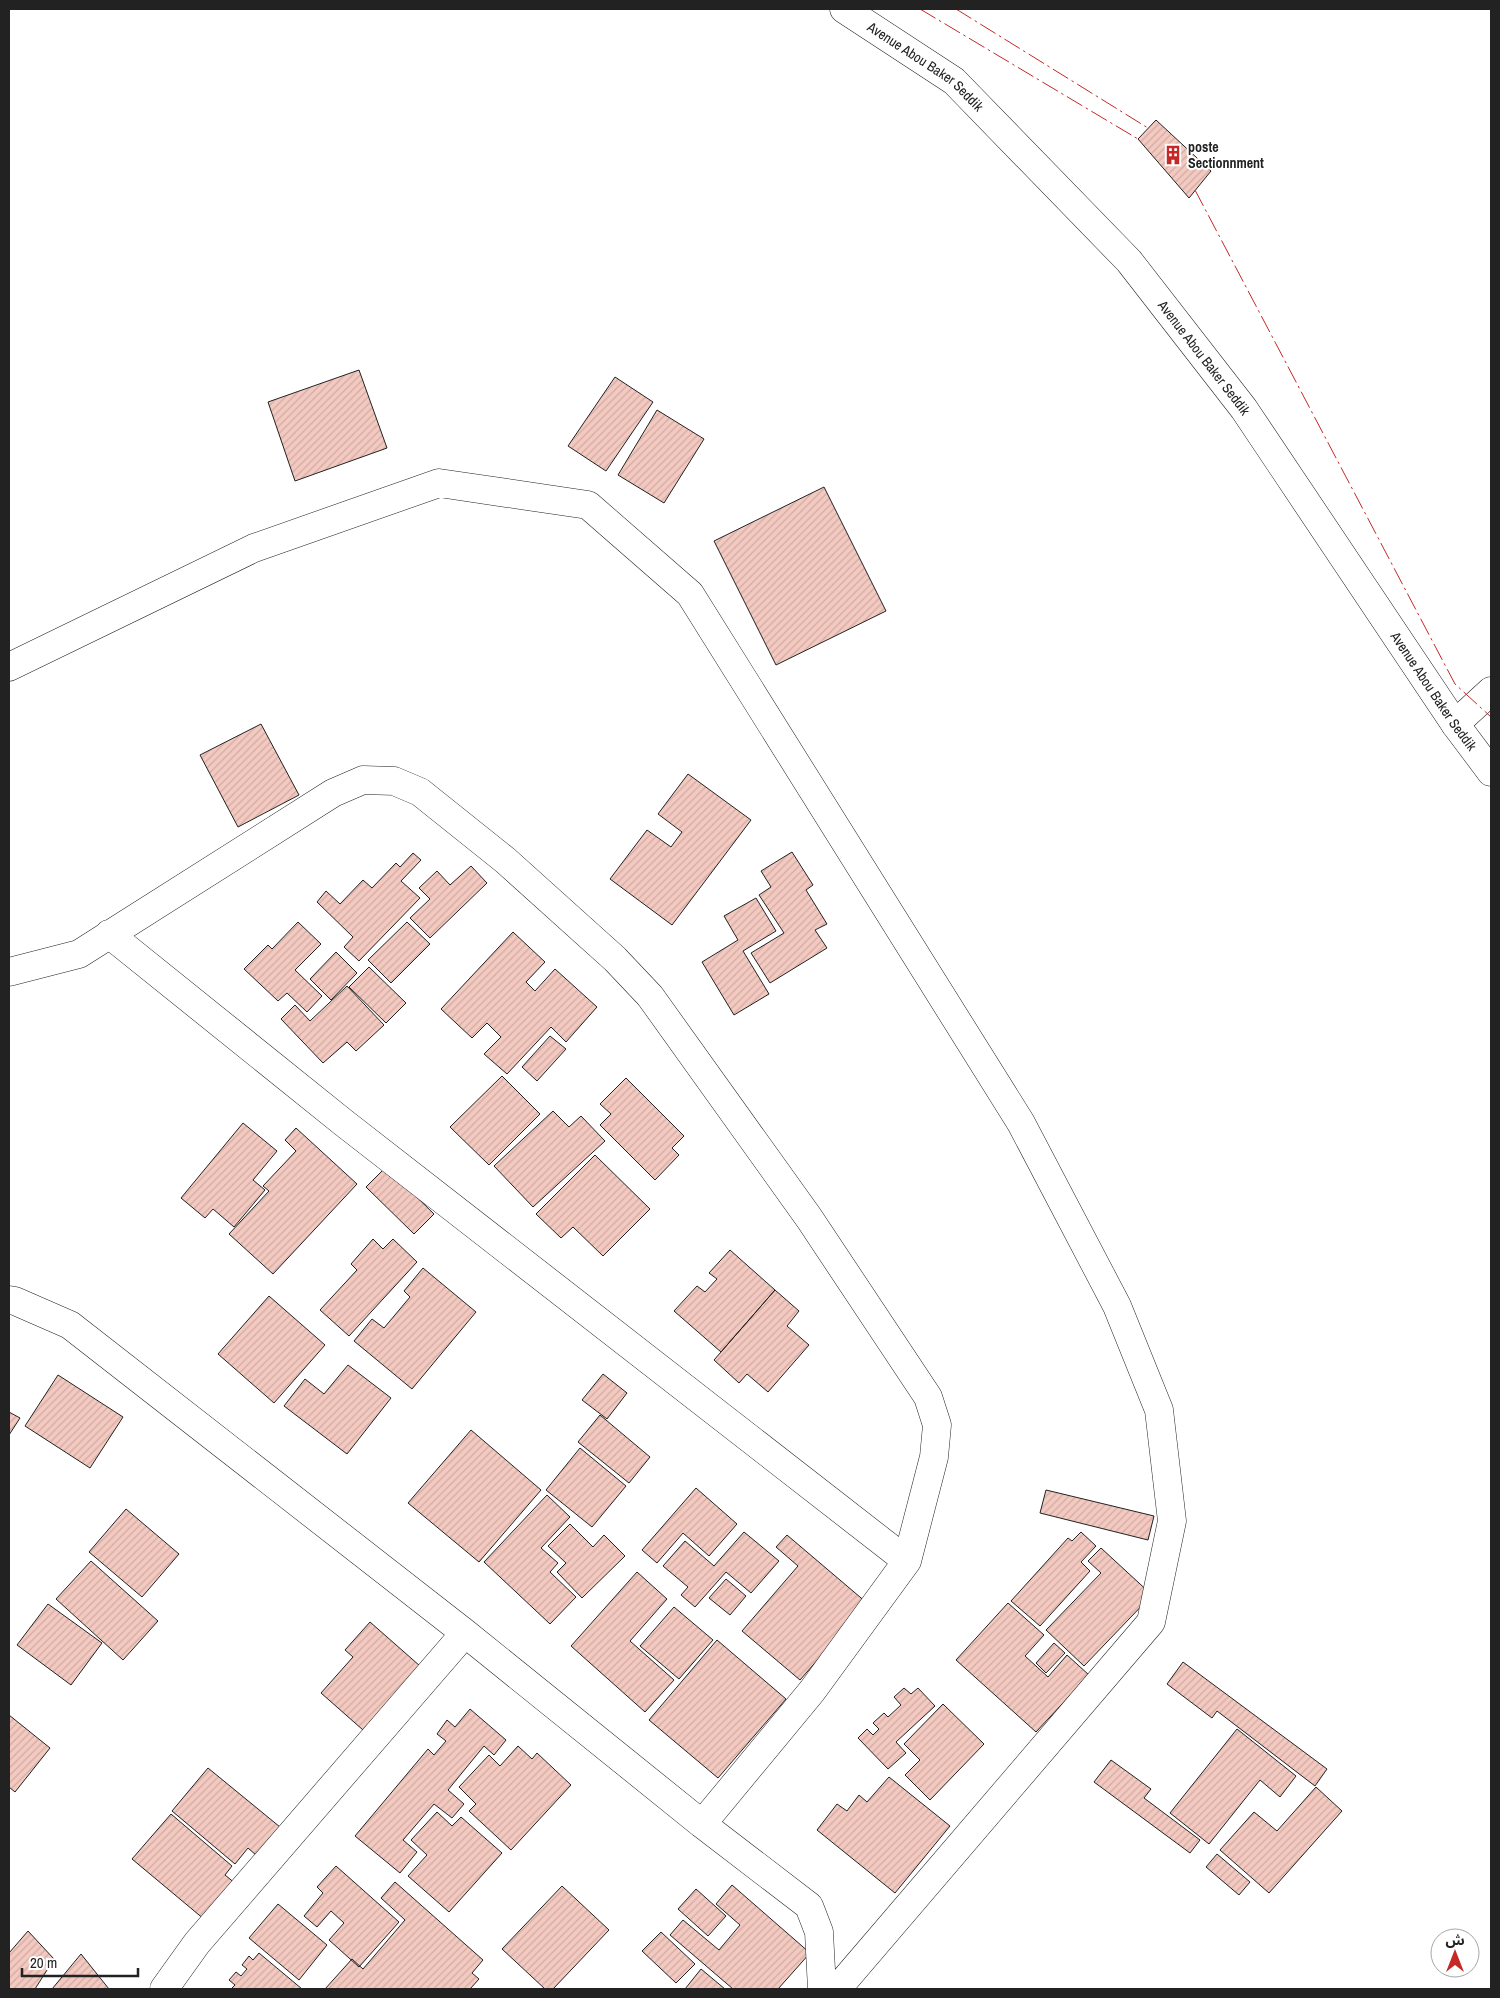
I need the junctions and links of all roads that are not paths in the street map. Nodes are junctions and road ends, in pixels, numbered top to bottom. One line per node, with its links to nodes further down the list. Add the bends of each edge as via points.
1 (844, 9): 4 (street, Avenue Abou Baker Seddik, via 954,81 1129,261 1244,409)
2 (9, 667): 14 (street, via 254,548 439,483 588,505 690,594 732,661 1021,1123 1117,1306 1159,1410 1172,1521 1151,1622)
3 (1491, 691): 4 (street)
4 (1454, 724): 5 (street, Avenue Abou Baker Seddik)
5 (1491, 772)
6 (110, 934): 7 (street, via 79,954); 9 (street, via 344,1123); 9 (street, via 333,793 363,780 394,781 420,792 512,867 615,959 650,996 808,1218 928,1397 937,1425 934,1457)
7 (9, 972)
8 (9, 1300): 10 (street, via 70,1325)
9 (907, 1561): 11 (street, via 812,1691)
10 (465, 1633): 11 (street); 12 (street, via 197,1943)
11 (702, 1824): 13 (street, via 809,1906 820,1932)
12 (164, 1989)
13 (822, 1989)
14 (837, 1989)

